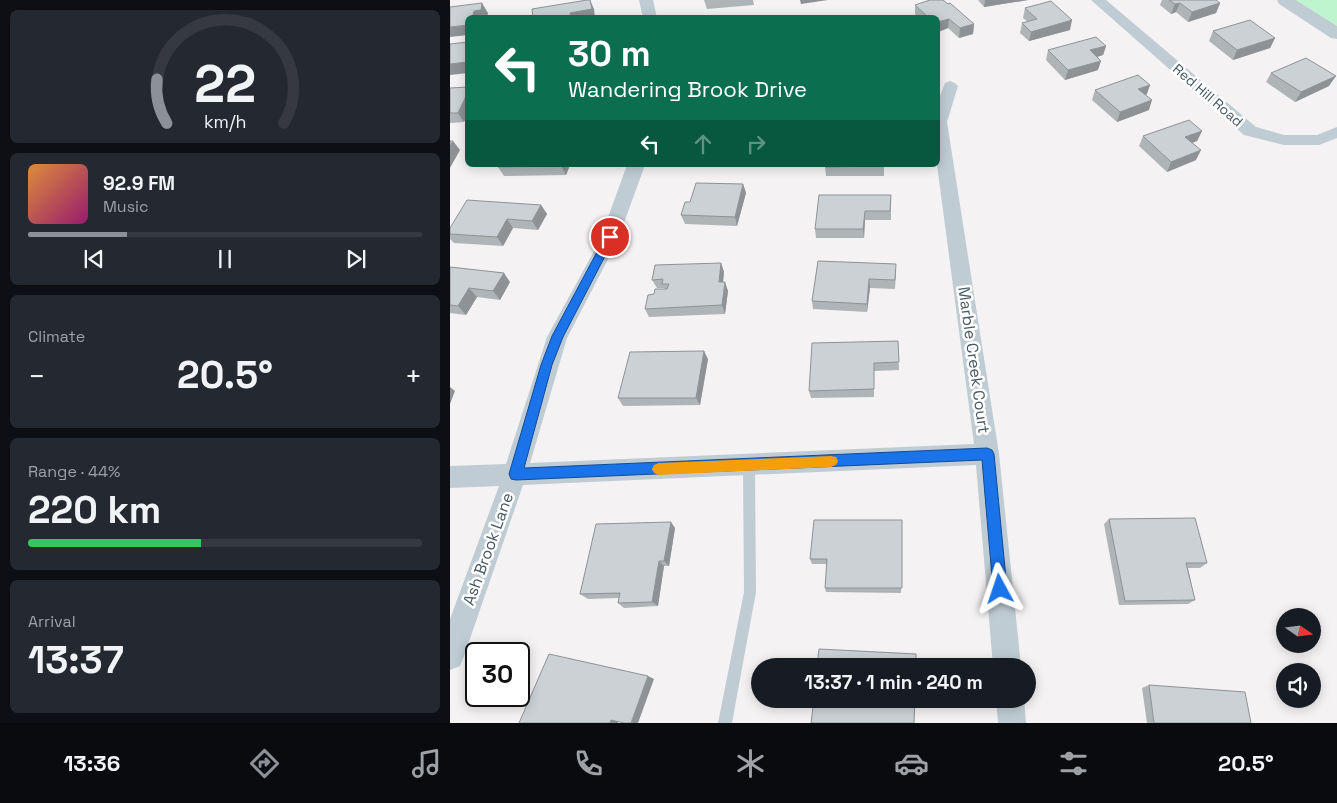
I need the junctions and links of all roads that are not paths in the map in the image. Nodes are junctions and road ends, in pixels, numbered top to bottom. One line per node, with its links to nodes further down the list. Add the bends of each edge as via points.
1 (646, 0): 4 (street)
2 (1098, 0): 9 (street, Red Hill Road, via 1250,131 1284,140 1319,140)
3 (1285, 0): 5 (street)
4 (649, 15)
5 (1337, 34)
6 (950, 86): 7 (street, Marble Creek Court)
7 (940, 119)
8 (940, 129): 11 (street, Marble Creek Court)
9 (1337, 132)
10 (635, 167): 13 (street, Ash Brook Lane, via 608,242 557,336)
11 (987, 454): 12 (street); 16 (street, Marble Creek Court)
12 (749, 465): 13 (street); 18 (lane, via 750,592)
13 (516, 474): 14 (street); 15 (street, Ash Brook Lane)
14 (450, 477)
15 (450, 656)
16 (1006, 658)
17 (1011, 708): 19 (street)
18 (725, 723)
19 (1012, 723)

